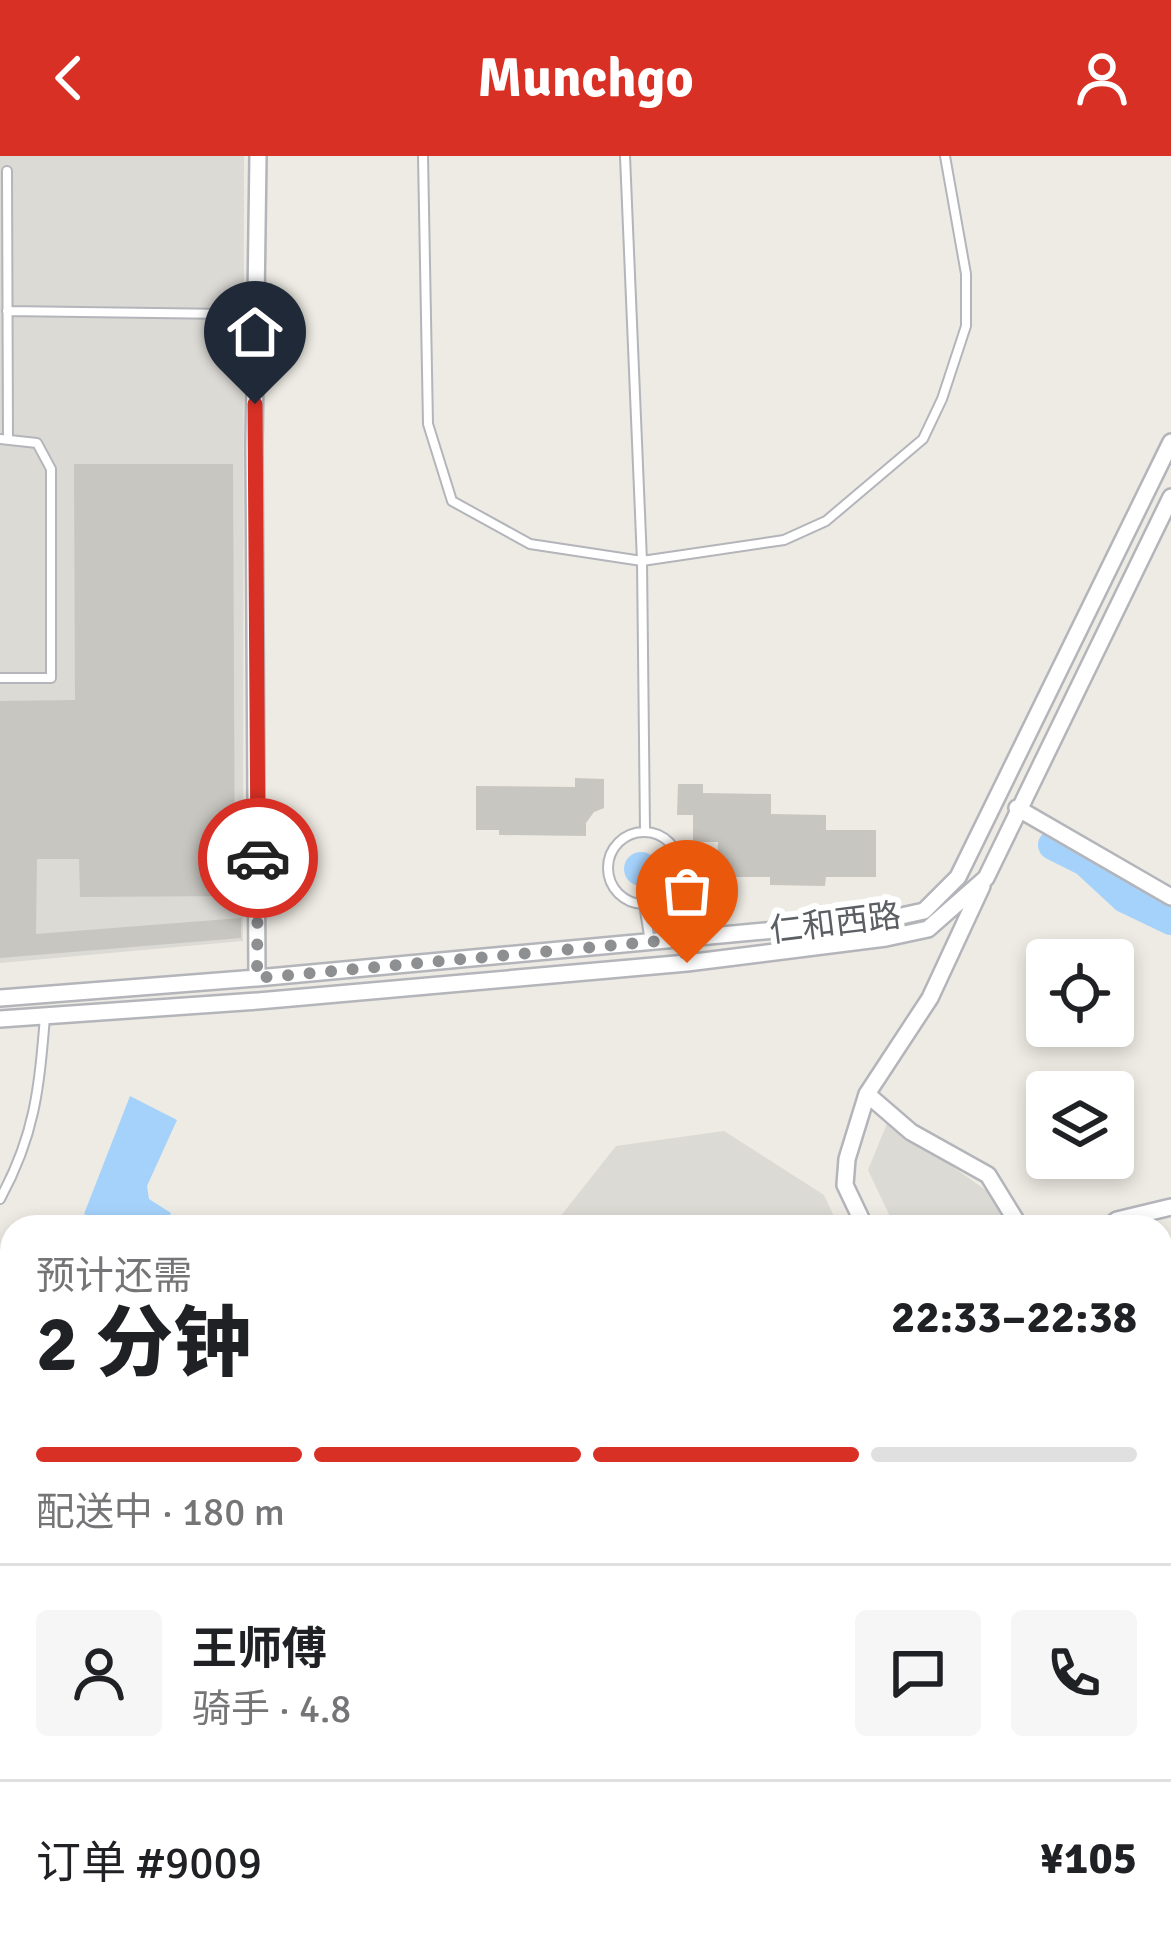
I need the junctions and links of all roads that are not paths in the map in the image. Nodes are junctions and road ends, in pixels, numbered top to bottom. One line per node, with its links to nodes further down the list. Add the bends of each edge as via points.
1 (258, 156): 21 (street)
2 (423, 156): 11 (lane, via 428,424 452,500 530,544)
3 (625, 156): 11 (lane)
4 (945, 156): 11 (lane, via 966,274 966,326 923,439 826,521 784,540)
5 (7, 171): 6 (lane)
6 (8, 311): 7 (lane); 8 (lane)
7 (229, 314)
8 (4, 439): 12 (lane, via 37,443 51,470 51,678)
9 (1171, 442): 18 (street, 仁和西路, via 958,877 924,910 883,920)
10 (1171, 497): 13 (street, 仁和西路)
11 (642, 561): 14 (lane)
12 (0, 678)
13 (1017, 808): 15 (street, 仁和西路); 16 (street)
14 (645, 831): 17 (lane, via 674,847 680,869 664,898); 17 (lane, via 621,839 607,873 619,895)
15 (986, 878): 20 (street, 仁和西路, via 928,929); 25 (street, via 930,998)
16 (1171, 897)
17 (644, 904): 19 (lane)
18 (682, 939): 19 (street, 仁和西路); 20 (street)
19 (650, 943): 21 (street, 仁和西路)
20 (687, 963): 23 (street, 仁和西路)
21 (257, 978): 22 (street, 仁和西路)
22 (0, 998)
23 (45, 1016): 24 (street, 仁和西路); 26 (lane, via 36,1116)
24 (0, 1019)
25 (867, 1094): 28 (street, via 845,1185); 29 (street, via 911,1132 988,1175)
26 (0, 1199)
27 (1171, 1207): 30 (street)
28 (859, 1215)
29 (1013, 1215)
30 (1138, 1215)

